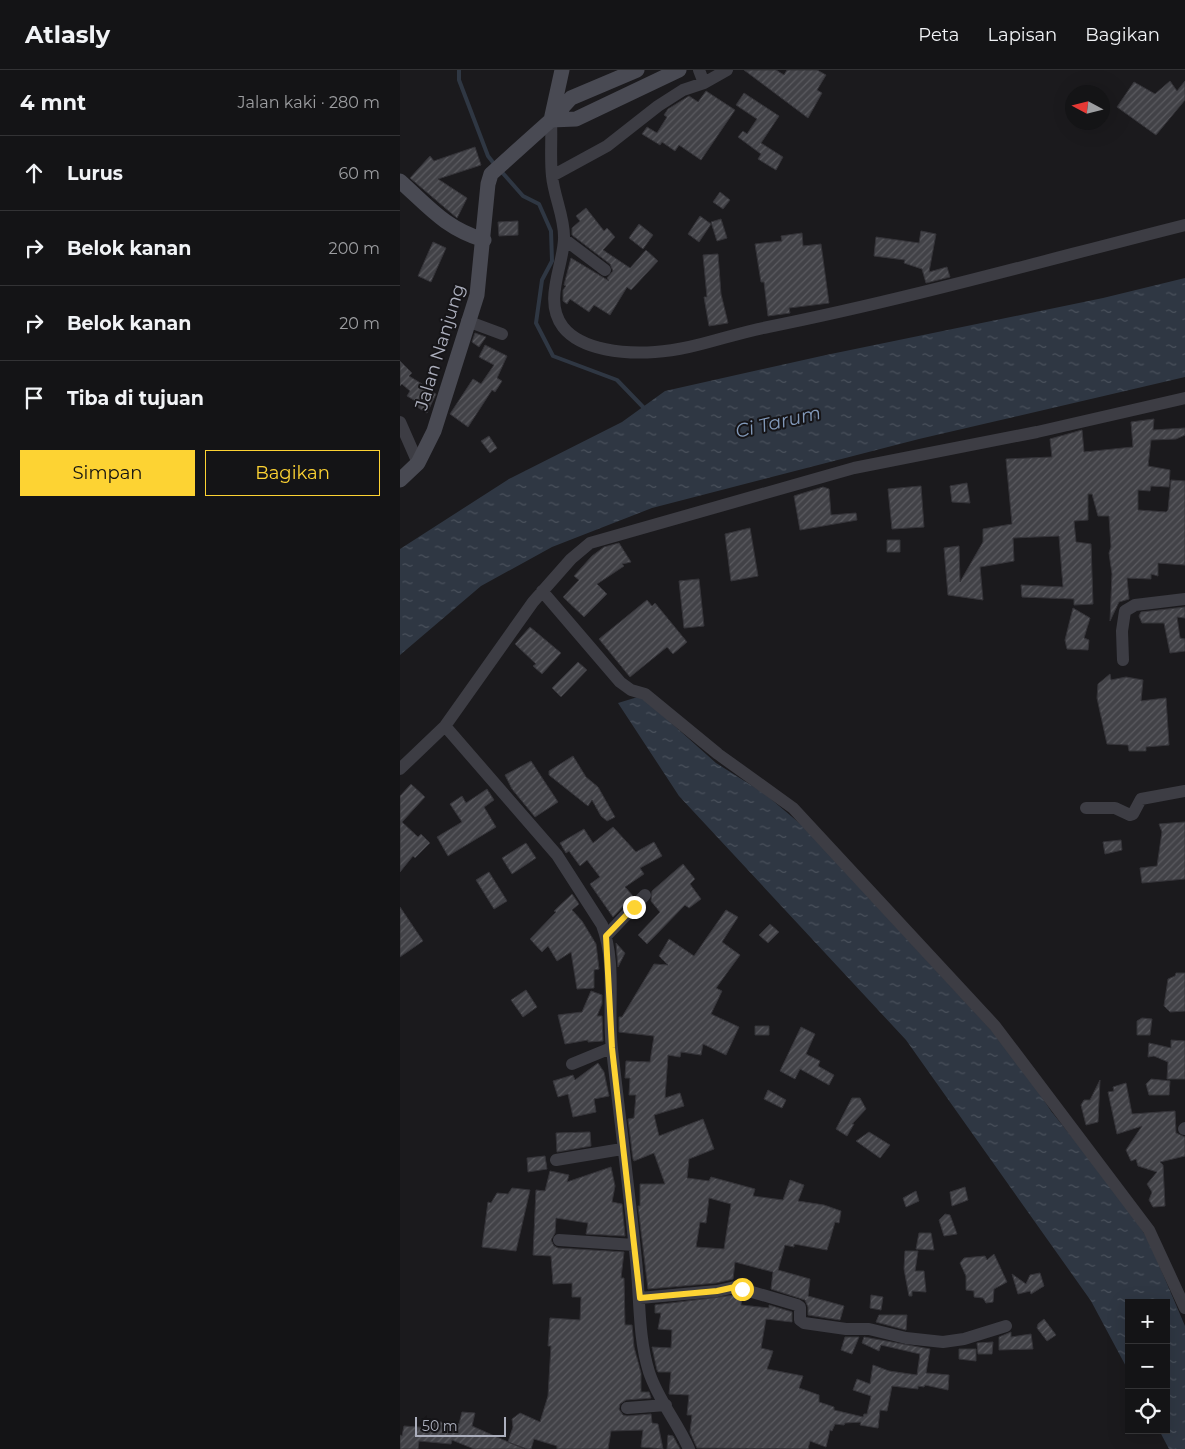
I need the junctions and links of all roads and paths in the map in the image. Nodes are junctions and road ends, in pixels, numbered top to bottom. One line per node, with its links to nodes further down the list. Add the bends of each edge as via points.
1 (562, 70): 7 (main road)
2 (637, 70): 7 (main road, Jalan Nanjung, via 571,98)
3 (679, 70): 7 (main road, via 576,119)
4 (699, 70): 6 (street)
5 (727, 70): 6 (street)
6 (704, 83): 8 (street, via 683,90 606,146)
7 (551, 120): 8 (street); 12 (main road, Jalan Nanjung, via 492,174 488,184)
8 (552, 176): 11 (street)
9 (400, 181): 12 (main road, via 444,221 462,233)
10 (1185, 225): 11 (street, via 837,313 656,352 625,352 597,347 563,328 557,318 554,288)
11 (564, 239): 13 (street)
12 (484, 240): 14 (main road, Jalan Nanjung, via 477,295)
13 (605, 270)
14 (467, 321): 15 (street); 18 (main road, Jalan Nanjung, via 445,401)
15 (502, 334)
16 (1185, 398): 20 (street, via 1037,432 854,468 590,543 570,559)
17 (400, 422): 18 (street)
18 (418, 462): 19 (main road, Jalan Nanjung)
19 (400, 480)
20 (542, 591): 23 (street); 36 (street, via 625,686 645,694 718,754 793,808 995,1026 1149,1230)
21 (1185, 599): 22 (street, via 1135,605 1125,611)
22 (1123, 660)
23 (445, 726): 24 (street); 28 (street, via 557,855 596,914)
24 (400, 769)
25 (1185, 791): 26 (street, via 1141,799 1130,815 1115,808)
26 (1086, 808)
27 (645, 895): 28 (street)
28 (606, 936): 29 (street)
29 (612, 1048): 30 (street); 31 (street)
30 (572, 1064)
31 (622, 1149): 32 (street); 34 (street)
32 (556, 1160)
33 (559, 1240): 34 (street)
34 (634, 1246): 35 (street)
35 (640, 1298): 37 (street, via 735,1287 797,1305 800,1307 800,1320 804,1323 846,1330 869,1329 943,1342); 38 (street, via 649,1372)
36 (1185, 1308)
37 (1006, 1326)
38 (666, 1405): 39 (street); 40 (street)
39 (627, 1408)
40 (689, 1449)

